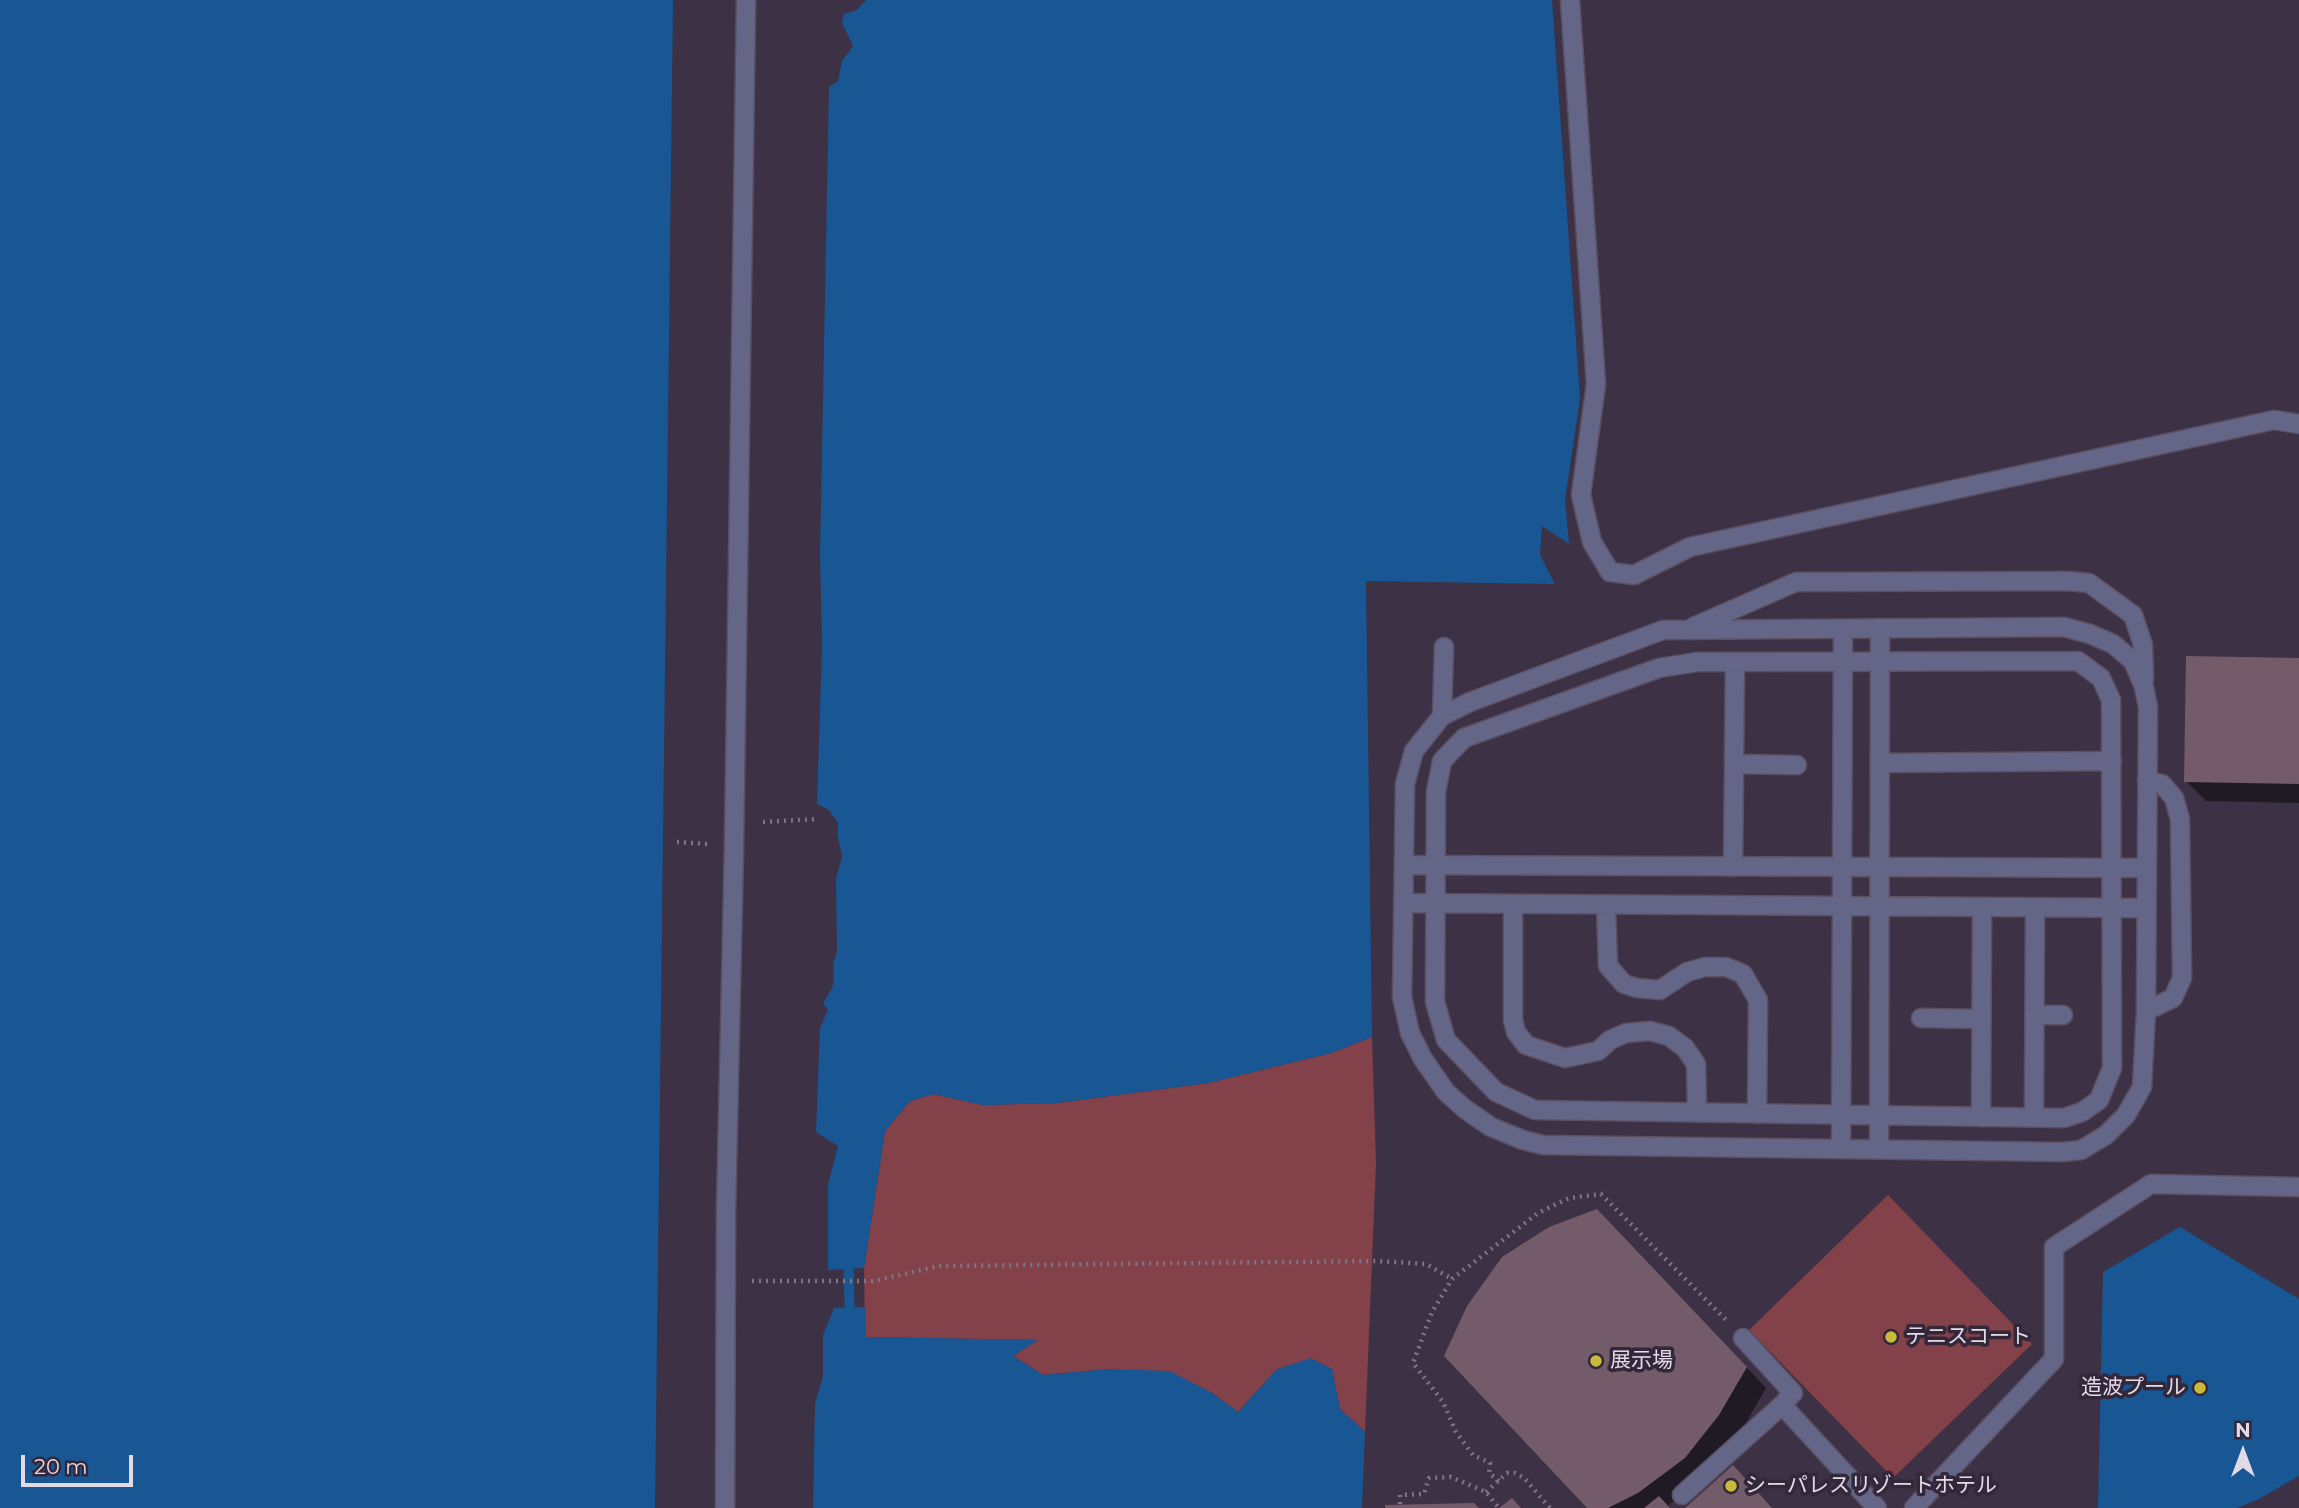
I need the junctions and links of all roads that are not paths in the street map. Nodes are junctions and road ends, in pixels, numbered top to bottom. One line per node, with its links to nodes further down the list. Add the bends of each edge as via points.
1 (746, 0): 52 (street)
2 (1570, 0): 3 (street, via 1596,384 1581,495 1592,542 1610,572 1634,575 1690,547 2274,419)
3 (2299, 424)
4 (1880, 628): 5 (street); 9 (street); 11 (street, via 2064,627 2113,644 2133,661)
5 (1843, 629): 6 (street); 10 (street)
6 (1687, 630): 11 (street, via 1796,582 2089,583 2133,615 2143,645); 12 (street, via 1663,630)
7 (1444, 647): 12 (street)
8 (1735, 662): 10 (street); 15 (street); 19 (street, via 1659,668 1464,738 1442,761 1436,792)
9 (1880, 663): 10 (street); 13 (street, via 2077,661 2101,678 2111,700); 14 (street)
10 (1842, 664): 21 (street)
11 (2144, 687): 17 (street)
12 (1441, 716): 18 (street, via 1414,751 1405,784)
13 (2112, 761): 14 (street); 23 (street)
14 (1880, 762): 22 (street)
15 (1734, 764): 16 (street); 20 (street)
16 (1797, 765)
17 (2147, 780): 24 (street); 35 (street, via 2162,784 2174,798 2180,818 2182,978 2173,998)
18 (1404, 865): 19 (street); 25 (street)
19 (1436, 865): 20 (street); 26 (street)
20 (1733, 867): 21 (street)
21 (1841, 868): 22 (street); 29 (street)
22 (1880, 868): 23 (street); 30 (street)
23 (2112, 868): 24 (street); 33 (street)
24 (2146, 868): 34 (street)
25 (1403, 903): 26 (street); 46 (street, via 1402,997 1410,1033 1446,1092 1491,1127 1543,1145)
26 (1435, 904): 27 (street); 40 (street, via 1435,1002 1446,1040 1496,1092 1535,1110)
27 (1513, 904): 28 (street); 40 (street, via 1513,1020 1526,1045 1565,1058 1598,1051 1626,1033 1650,1031 1669,1036 1696,1064)
28 (1606, 906): 29 (street); 41 (street, via 1608,966 1624,984 1660,990 1687,972 1705,967 1726,967 1743,974 1758,1000)
29 (1841, 908): 30 (street); 42 (street)
30 (1879, 908): 31 (street); 43 (street)
31 (1982, 908): 32 (street); 39 (street)
32 (2035, 908): 33 (street); 36 (street)
33 (2112, 908): 34 (street); 45 (street, via 2112,1068 2099,1100 2082,1112 2064,1118)
34 (2146, 908): 35 (street)
35 (2146, 1011): 47 (street, via 2142,1087 2126,1115 2106,1135 2081,1150)
36 (2034, 1015): 37 (street); 45 (street)
37 (2063, 1015)
38 (1921, 1018): 39 (street)
39 (1981, 1019): 44 (street)
40 (1697, 1112): 41 (street)
41 (1758, 1114): 42 (street)
42 (1841, 1115): 43 (street); 46 (street)
43 (1879, 1115): 44 (street); 47 (street)
44 (1981, 1117): 45 (street)
45 (2034, 1117)
46 (1841, 1149): 47 (street)
47 (1879, 1149)
48 (2299, 1187): 54 (street, via 2151,1184 2054,1247 2054,1359)
49 (1743, 1338): 50 (street, via 1793,1393)
50 (1782, 1405): 51 (street); 53 (street)
51 (1682, 1495)
52 (725, 1508)
53 (1877, 1508)
54 (1914, 1508)

